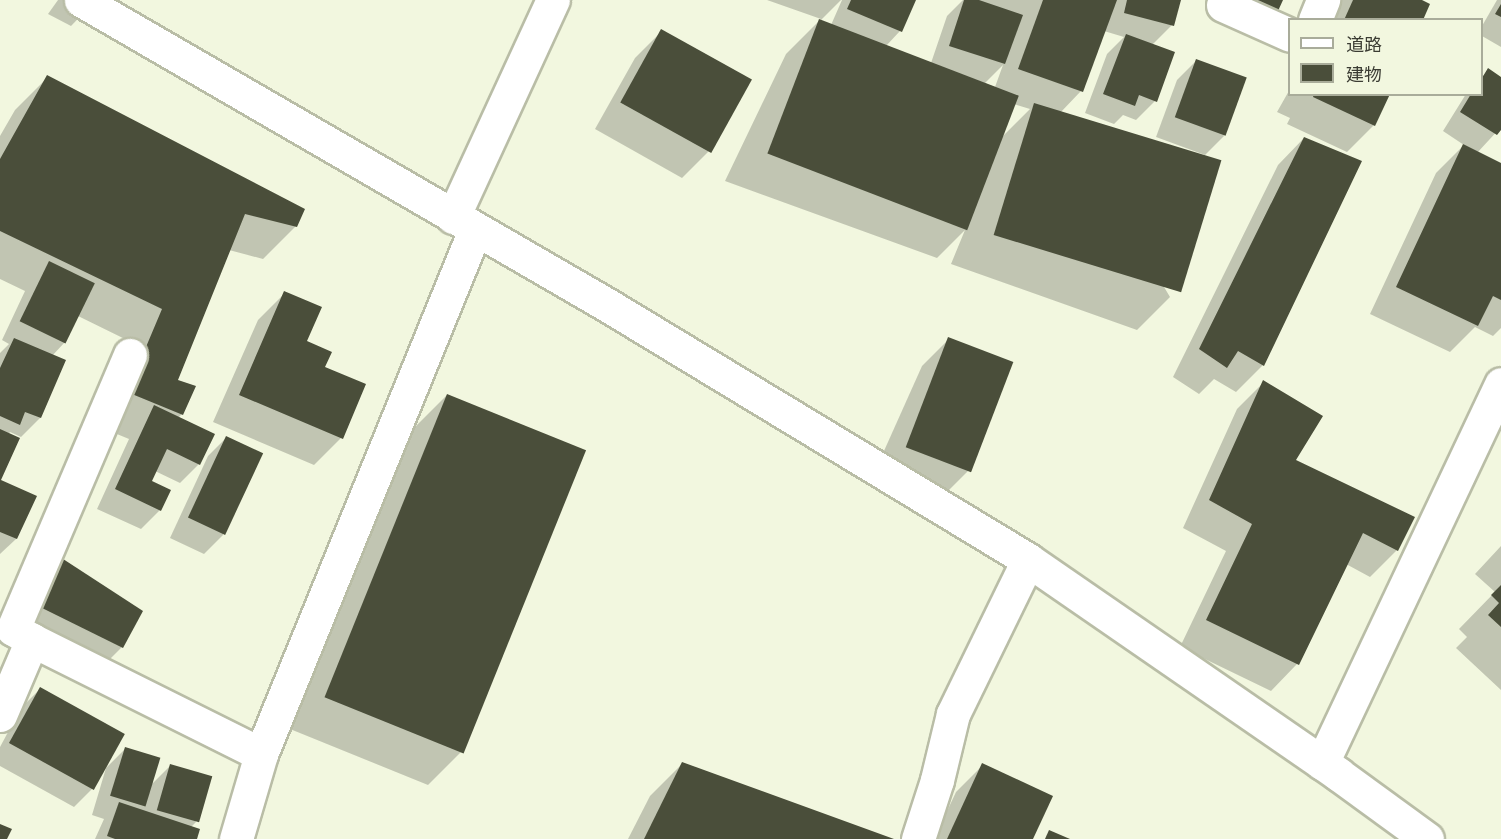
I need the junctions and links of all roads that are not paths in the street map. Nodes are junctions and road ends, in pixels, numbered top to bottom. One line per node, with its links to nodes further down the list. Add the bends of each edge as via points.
1 (81, 0): 7 (street)
2 (553, 0): 7 (street)
3 (1323, 0): 5 (street)
4 (1223, 5): 6 (street)
5 (1316, 18)
6 (1288, 34)
7 (464, 223): 10 (street); 13 (street)
8 (130, 355): 11 (street)
9 (1501, 384): 14 (street)
10 (1028, 560): 14 (street); 16 (street, via 953,714)
11 (15, 631): 12 (street); 13 (street)
12 (0, 715)
13 (261, 754): 15 (street)
14 (1322, 763): 17 (street)
15 (236, 839)
16 (918, 839)
17 (1427, 839)

